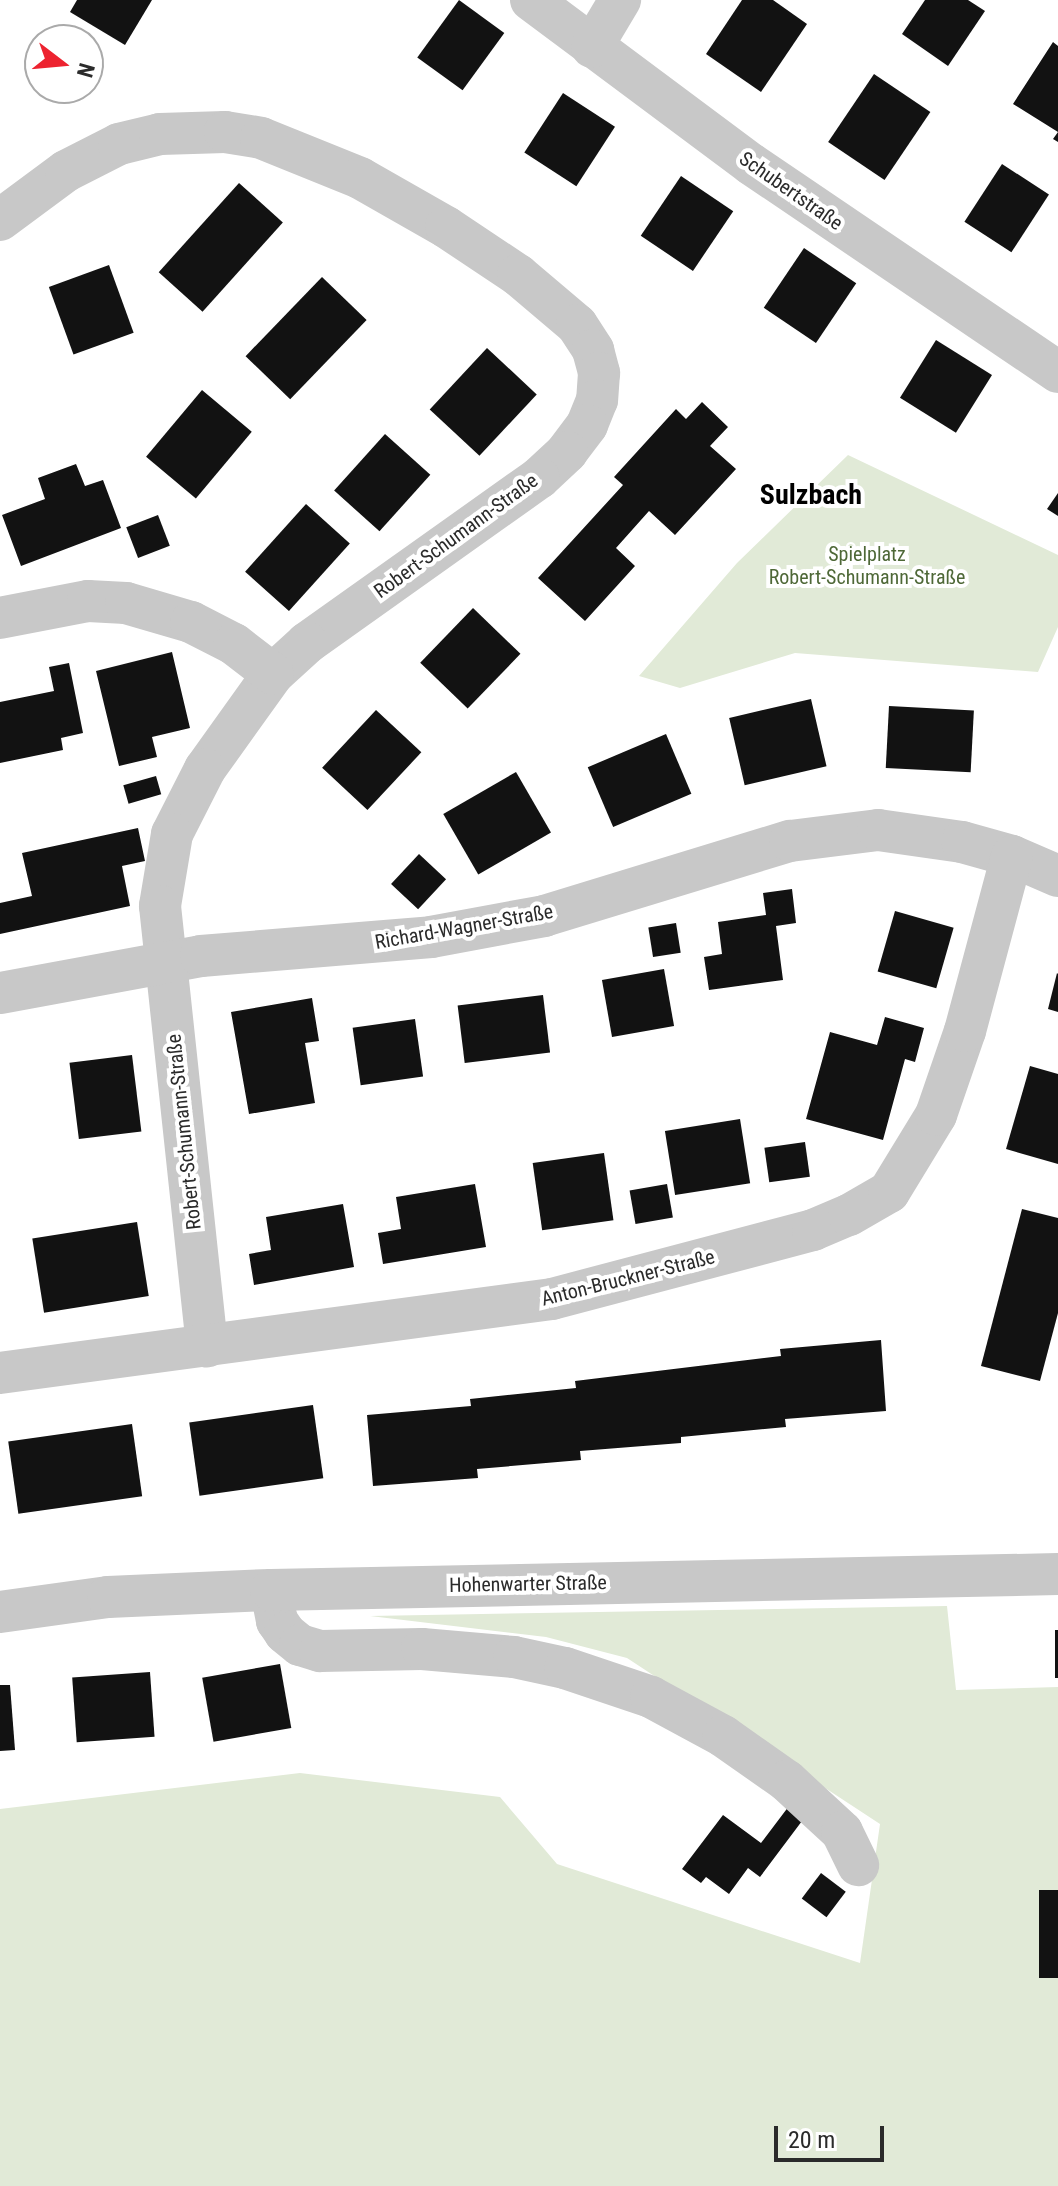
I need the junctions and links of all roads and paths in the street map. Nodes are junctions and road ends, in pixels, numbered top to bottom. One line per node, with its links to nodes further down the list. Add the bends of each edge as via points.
1 (531, 0): 3 (street, Schubertstraße)
2 (620, 0): 3 (street)
3 (592, 47): 5 (street, Schubertstraße, via 751,164)
4 (0, 220): 7 (street, Robert-Schumann-Straße, via 66,171 119,144 160,134 225,132 261,138 328,162 446,227 551,301 577,325 593,350 599,373 597,400 567,452 539,478 307,643)
5 (1058, 372)
6 (0, 618): 7 (street, via 88,601 126,603 191,622 234,644)
7 (273, 674): 10 (street, Robert-Schumann-Straße, via 205,769 172,834 160,906)
8 (1012, 856): 9 (street, Richard-Wagner-Straße); 10 (street, Richard-Wagner-Straße, via 921,834 878,830 790,841 530,919 431,937); 12 (street, Anton-Bruckner-Straße, via 952,1074 936,1115 889,1192 813,1230 552,1299)
9 (1058, 876)
10 (165, 961): 11 (street, Richard-Wagner-Straße); 12 (street, Robert-Schumann-Straße)
11 (0, 993)
12 (207, 1347): 13 (street, Anton-Bruckner-Straße)
13 (0, 1373)
14 (1058, 1574): 15 (street, Hohenwarter Straße)
15 (271, 1590): 16 (street, Hohenwarter Straße, via 108,1597); 17 (street, via 285,1633 320,1651 422,1649 514,1657 651,1697 723,1736 787,1781 842,1832)
16 (0, 1612)
17 (858, 1865)

